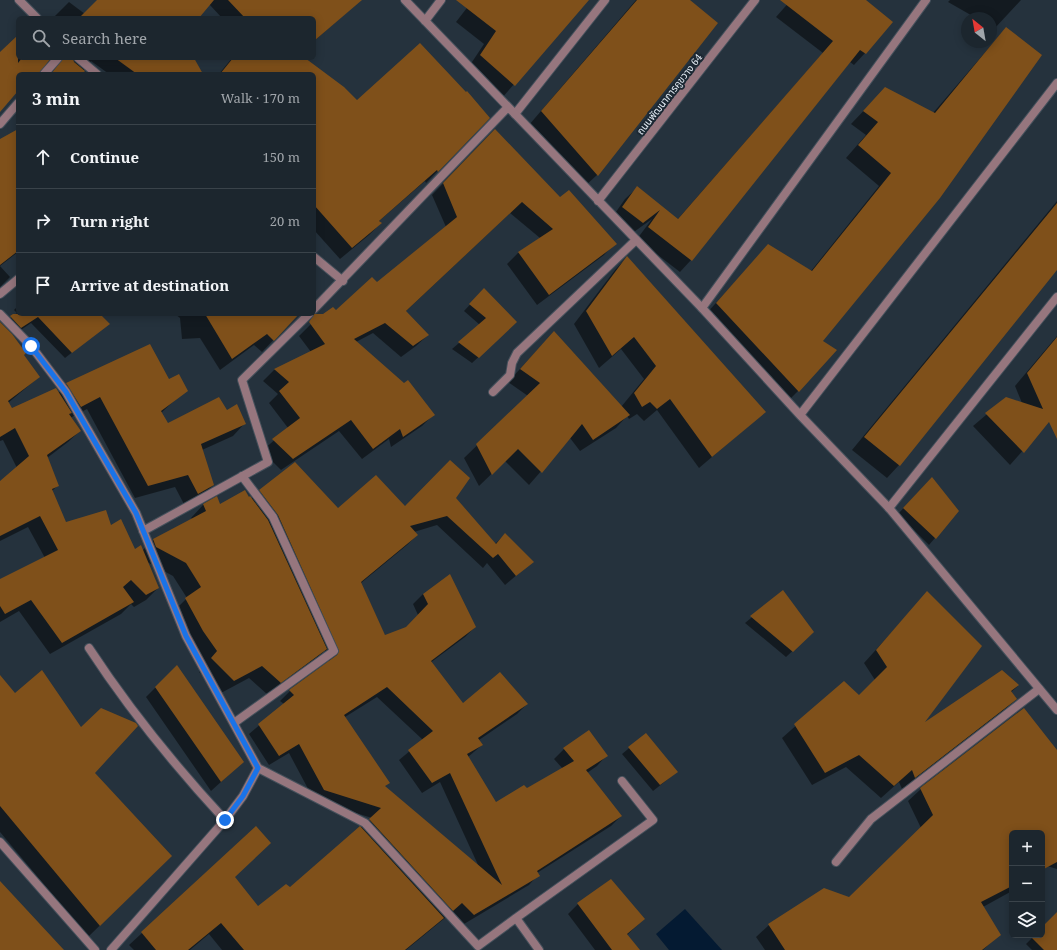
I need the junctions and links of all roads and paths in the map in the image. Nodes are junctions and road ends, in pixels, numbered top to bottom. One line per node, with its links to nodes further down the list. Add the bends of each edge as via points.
1 (19, 0): 7 (street)
2 (405, 0): 8 (street)
3 (441, 0): 8 (street)
4 (605, 0): 16 (street)
5 (755, 0): 18 (street, ถนนพัฒนาการคูขวาง 64)
6 (926, 0): 26 (street)
7 (34, 16)
8 (425, 21): 15 (street)
9 (56, 60): 11 (street)
10 (80, 60): 12 (street)
11 (46, 72)
12 (95, 72)
13 (1057, 83): 30 (street)
14 (16, 106): 17 (street)
15 (508, 108): 16 (street); 22 (street)
16 (515, 114): 18 (street)
17 (0, 124)
18 (598, 201): 19 (street)
19 (636, 240): 26 (street); 29 (street, via 518,353 510,375)
20 (316, 259): 22 (street)
21 (16, 281): 23 (street)
22 (343, 281): 25 (street)
23 (0, 294)
24 (1057, 297): 32 (street)
25 (316, 307)
26 (702, 308): 30 (street)
27 (0, 314): 33 (street, via 31,346 66,392 136,513)
28 (307, 316): 31 (street, via 242,380 268,462)
29 (493, 392)
30 (800, 415): 32 (street)
31 (242, 476): 33 (street); 37 (street, via 272,517 334,651)
32 (889, 508): 35 (street)
33 (143, 530): 37 (street, via 186,636)
34 (88, 648): 40 (street, via 113,685 182,773)
35 (1039, 689): 36 (street); 42 (street, via 871,819)
36 (1057, 710)
37 (234, 723): 38 (street)
38 (258, 768): 40 (street, via 243,796); 43 (street, via 365,823 478,946)
39 (622, 780): 43 (street, via 653,820)
40 (225, 820): 45 (street)
41 (0, 842): 44 (street)
42 (836, 862)
43 (516, 918): 46 (street)
44 (95, 950)
45 (111, 950)
46 (539, 950)

